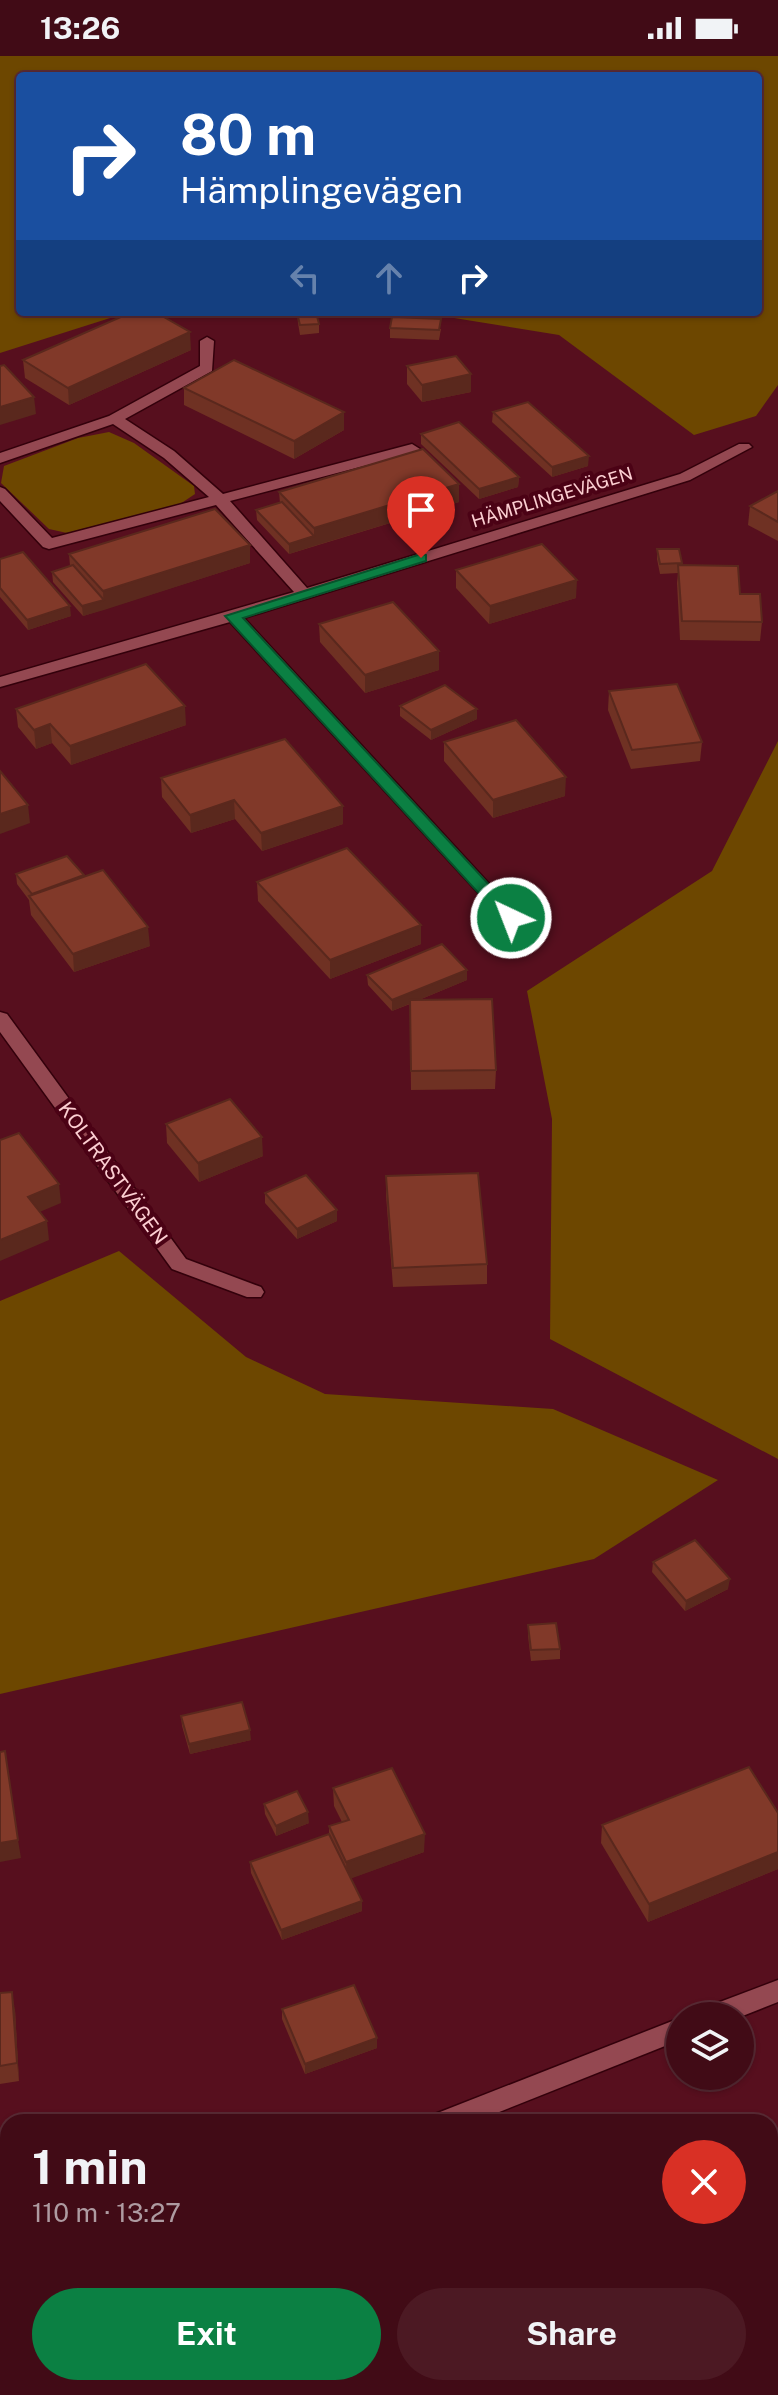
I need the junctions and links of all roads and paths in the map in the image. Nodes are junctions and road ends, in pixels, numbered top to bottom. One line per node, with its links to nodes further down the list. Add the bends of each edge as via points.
1 (207, 341): 2 (street, via 207,368)
2 (114, 419): 5 (street); 7 (street, via 150,438)
3 (744, 447): 8 (street, HÄMPLINGEVÄGEN, via 685,477)
4 (412, 449): 7 (street)
5 (0, 458)
6 (0, 492): 7 (street, via 49,544)
7 (222, 499): 8 (street)
8 (304, 594): 9 (street, HÄMPLINGEVÄGEN)
9 (233, 616): 10 (street, HÄMPLINGEVÄGEN); 11 (street)
10 (0, 682)
11 (511, 918)
12 (0, 1018): 13 (street, KOLTRASTVÄGEN, via 179,1264)
13 (254, 1292)
14 (778, 1991): 15 (street)
15 (749, 2002)
16 (666, 2035): 17 (street)
17 (464, 2114)

